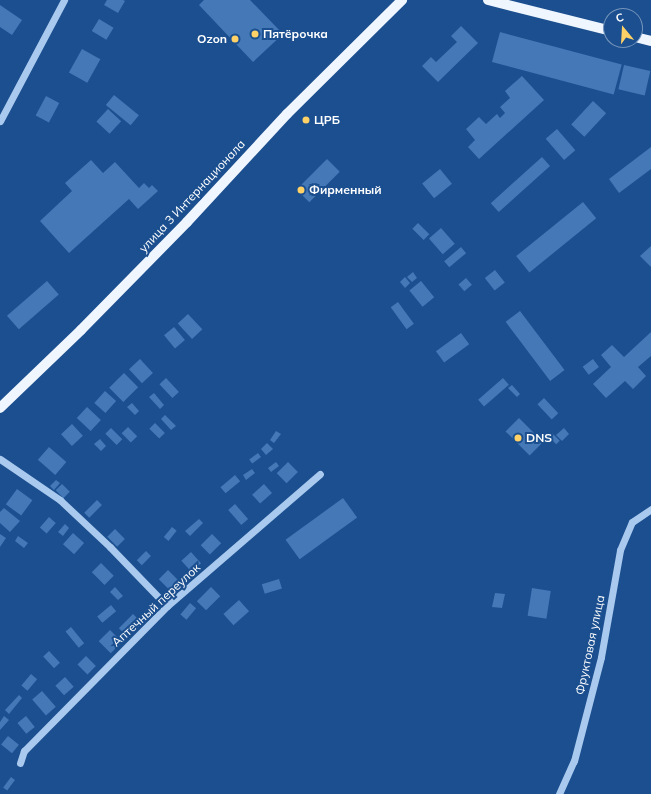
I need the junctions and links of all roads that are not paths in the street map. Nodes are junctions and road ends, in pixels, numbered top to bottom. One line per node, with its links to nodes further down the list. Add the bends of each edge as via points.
1 (64, 0): 5 (street)
2 (402, 0): 6 (main road, улица 3 Интернационала, via 287,114 187,222 81,330)
3 (488, 0): 4 (main road)
4 (603, 29)
5 (0, 121)
6 (0, 408)
7 (0, 459): 10 (street, via 60,500)
8 (320, 474): 10 (street, Аптечный переулок)
9 (651, 509): 12 (street, Фруктовая улица, via 632,522 620,550 601,657 574,761)
10 (167, 606): 11 (street, Аптечный переулок, via 24,751)
11 (20, 763)
12 (558, 794)

